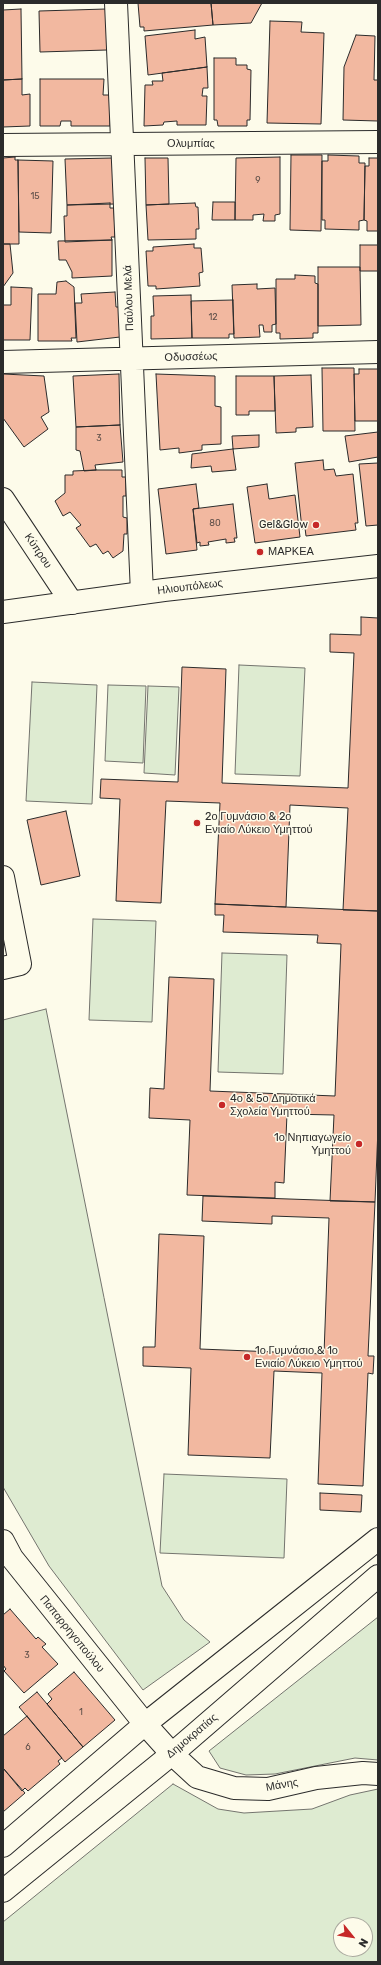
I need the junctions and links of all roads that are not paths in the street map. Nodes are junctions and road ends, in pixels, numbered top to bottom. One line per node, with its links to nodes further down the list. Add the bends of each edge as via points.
1 (116, 3): 3 (street, Παύλου Μελά)
2 (378, 142): 3 (street, Ολυμπίας)
3 (122, 144): 4 (street, Ολυμπίας); 6 (street, Παύλου Μελά)
4 (3, 145)
5 (378, 352): 6 (street, Οδυσσέως)
6 (132, 359): 7 (street, Οδυσσέως); 10 (street, Παύλου Μελά)
7 (3, 362)
8 (3, 499): 11 (street, Κύπρου)
9 (378, 566): 10 (street, Ηλιουπόλεως)
10 (142, 593): 11 (street, Ηλιουπόλεως)
11 (72, 604): 12 (street, Ηλιουπόλεως)
12 (3, 612)
13 (3, 877): 14 (street, via 20,964)
14 (3, 968)
15 (378, 1539): 18 (street)
16 (6, 1556): 18 (street, Παπαρρηγοπούλου)
17 (378, 1576): 19 (street, Δημοκρατίας)
18 (145, 1724): 19 (street, Παπαρρηγοπούλου); 21 (street)
19 (172, 1754): 20 (street, Μάνης, via 197,1776 234,1788 268,1789 316,1778); 22 (street, Δημοκρατίας)
20 (378, 1774)
21 (3, 1846)
22 (3, 1891)

